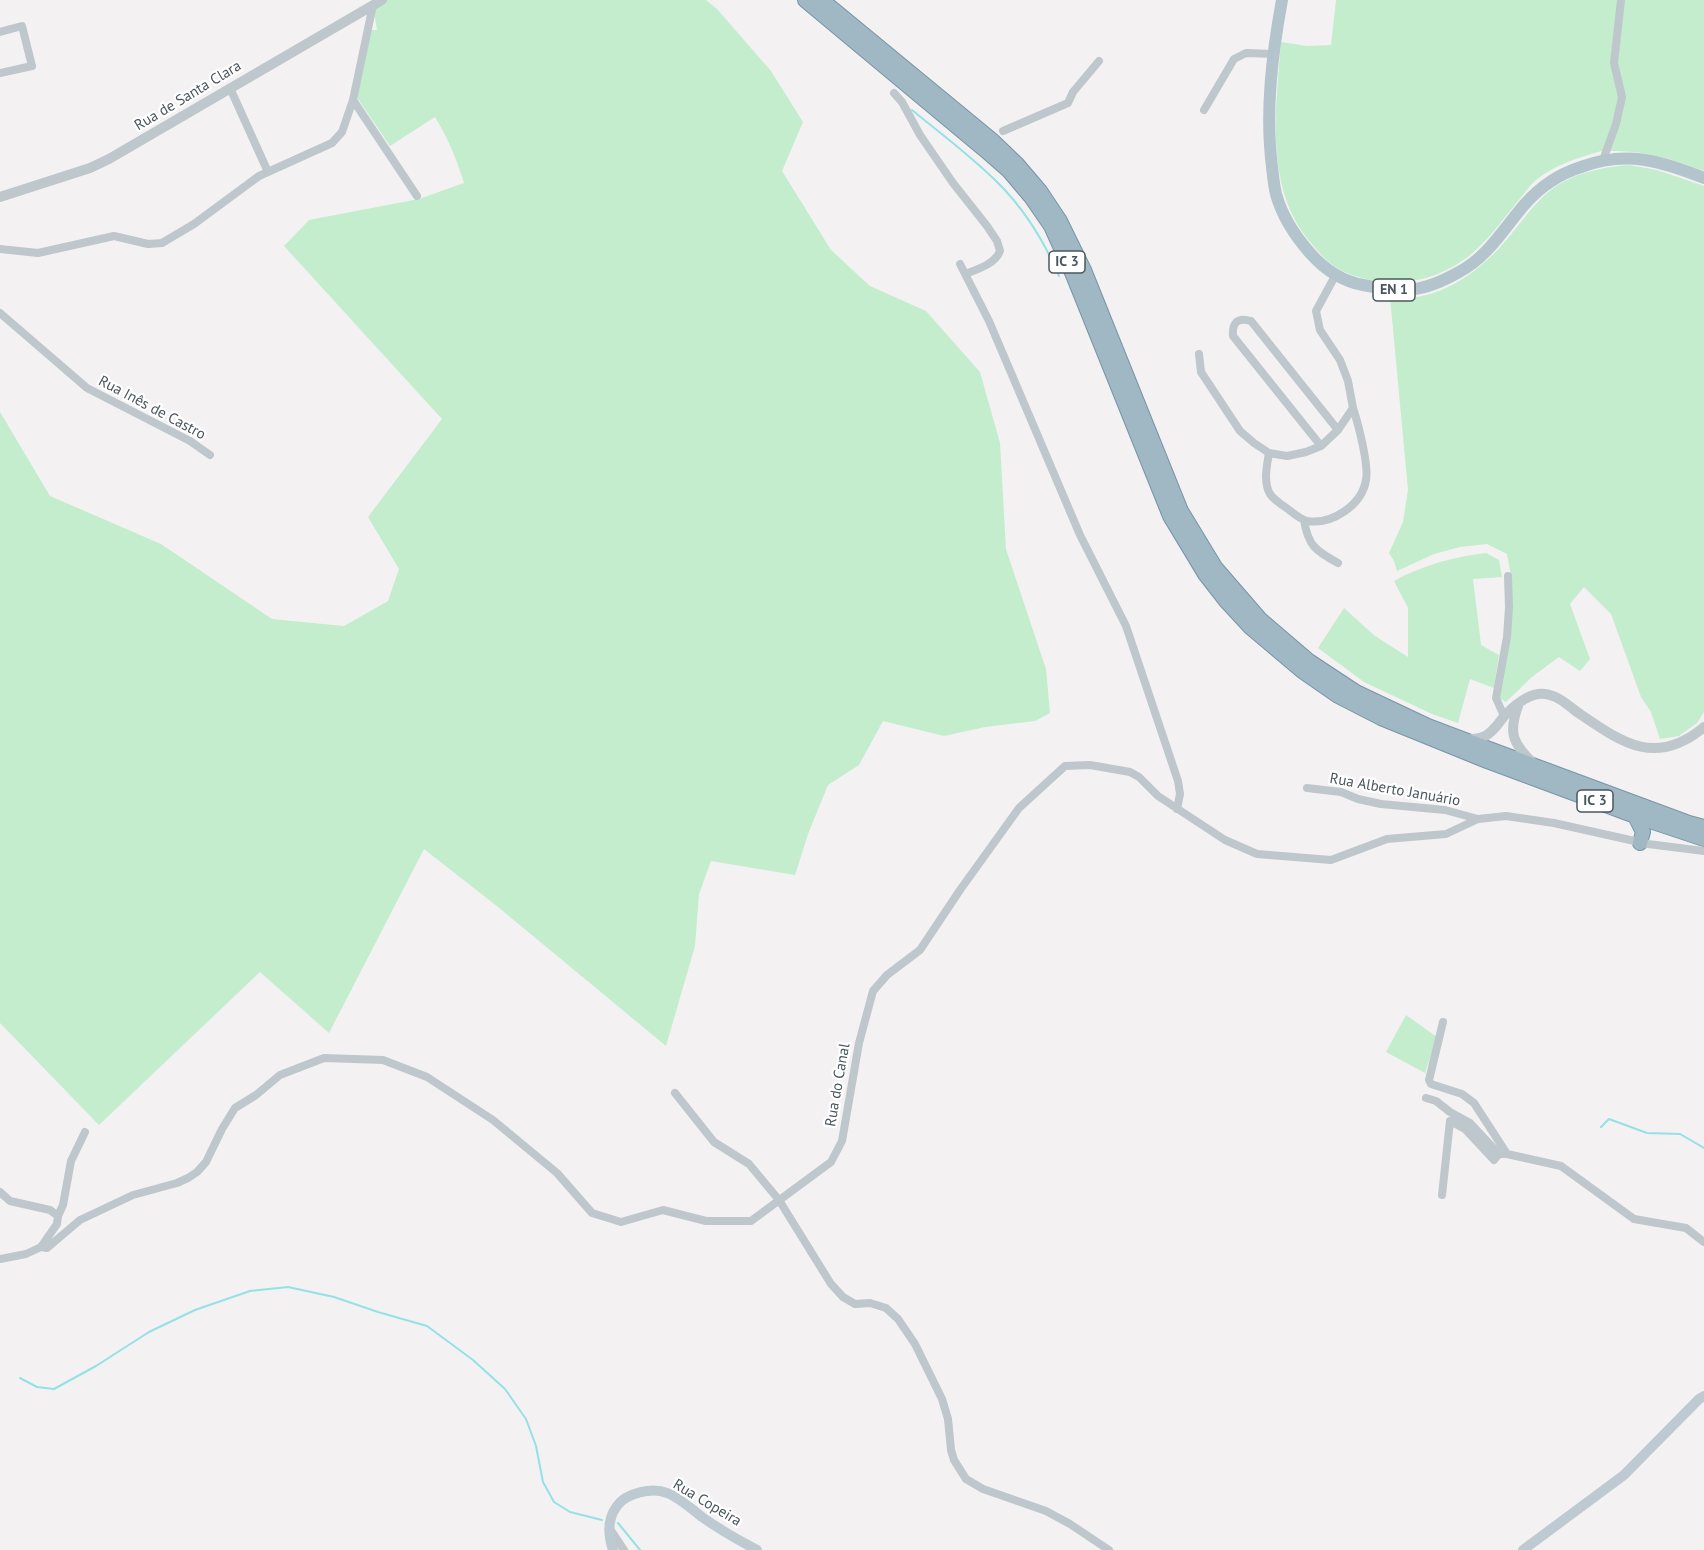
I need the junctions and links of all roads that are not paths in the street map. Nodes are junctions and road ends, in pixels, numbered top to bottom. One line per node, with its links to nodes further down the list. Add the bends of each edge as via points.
1 (805, 0): 41 (highway, IC 3, via 985,150 1031,197 1051,226 1073,275 1170,516 1205,574 1251,628 1338,696 1381,718)
2 (822, 0): 37 (highway, IC 3, via 993,141 1040,191 1060,220 1084,270 1181,511 1215,567 1237,593 1260,619 1309,661 1356,692)
3 (1282, 0): 7 (main road, EN 1)
4 (1621, 0): 15 (street, via 1614,63 1622,97)
5 (378, 3): 10 (street, Rua de Santa Clara); 12 (street)
6 (0, 32): 9 (street, via 22,27 32,66)
7 (1274, 54): 13 (street, via 1246,53 1234,59); 23 (main road, EN 1, via 1268,116 1276,194 1297,238)
8 (1099, 61): 14 (street, via 1068,103)
9 (0, 73)
10 (230, 88): 16 (street); 19 (street, Rua de Santa Clara, via 100,164)
11 (894, 93): 22 (street, via 999,246 997,257)
12 (353, 100): 16 (street, via 342,132 332,143); 18 (street)
13 (1204, 110)
14 (1003, 131)
15 (1603, 160): 17 (main road, EN 1, via 1659,162); 23 (main road, EN 1, via 1559,176 1541,188 1481,256 1442,281 1403,291 1355,284)
16 (268, 172): 20 (street, via 162,243 148,244 114,236 38,253)
17 (1704, 178)
18 (417, 196)
19 (0, 197)
20 (0, 249)
21 (960, 264): 22 (street)
22 (965, 274): 40 (street, via 990,321 1080,535 1126,626 1178,781)
23 (1335, 276): 26 (street, via 1316,311 1320,330 1340,360)
24 (0, 314): 30 (street, Rua Inês de Castro, via 87,388)
25 (1198, 354): 29 (street, via 1201,372 1240,431)
26 (1353, 408): 27 (street); 31 (street, via 1366,473 1361,494 1339,515)
27 (1338, 430): 28 (street); 28 (street, via 1251,321 1236,321 1233,336)
28 (1322, 446): 29 (street, via 1287,456)
29 (1269, 453): 31 (street, via 1270,494)
30 (210, 455)
31 (1304, 520): 32 (street, via 1311,544)
32 (1338, 563)
33 (1508, 576): 35 (street, via 1507,637 1496,698)
34 (1518, 705): 35 (street); 36 (street, via 1532,696 1545,694 1626,743 1654,749 1682,743); 38 (street, via 1512,730 1516,744)
35 (1504, 716): 37 (street, via 1484,736)
36 (1704, 727)
37 (1465, 740): 38 (highway, IC 3)
38 (1538, 768): 44 (highway, IC 3)
39 (1307, 788): 42 (street, Rua Alberto Januário)
40 (1177, 809): 42 (street, Rua do Canal, via 1225,840 1257,854 1331,860 1386,838 1446,834); 55 (street, Rua do Canal, via 1130,772 1090,765 1065,766 1018,808 920,950 873,991 859,1043 842,1141 831,1162)
41 (1635, 816): 43 (highway, IC 3); 46 (highway)
42 (1478, 819): 46 (street, Rua do Canal, via 1506,816)
43 (1662, 826): 45 (highway, IC 3); 46 (highway)
44 (1704, 827)
45 (1704, 839)
46 (1644, 843): 47 (street, Rua do Canal)
47 (1704, 851)
48 (1443, 1022): 52 (street, via 1429,1080 1474,1103)
49 (675, 1094): 55 (street, via 714,1142 749,1164)
50 (1426, 1098): 52 (street, via 1470,1123)
51 (86, 1132): 56 (street, via 70,1161)
52 (1503, 1154): 54 (street, via 1494,1160 1465,1129 1450,1122); 57 (street, via 1561,1166 1634,1219 1686,1228)
53 (0, 1192): 56 (street, via 10,1201 50,1210)
54 (1442, 1195)
55 (779, 1200): 58 (street, Rua do Canal, via 751,1221 706,1221 663,1210 621,1222 592,1213 557,1173 493,1120 427,1077 383,1060 324,1058 280,1075 235,1108 197,1172 133,1195 80,1220 47,1248); 65 (street, via 843,1297 855,1304 886,1308 915,1344 942,1399 951,1450 966,1479 983,1490 1046,1511)
56 (58, 1216): 58 (street)
57 (1704, 1242)
58 (41, 1247): 59 (street, Rua do Canal)
59 (0, 1259)
60 (1704, 1396): 66 (main road, via 1624,1475)
61 (610, 1528): 62 (main road, Rua Copeira); 63 (street); 64 (main road, Rua Copeira, via 610,1515 628,1496 643,1491 667,1492)
62 (613, 1550)
63 (624, 1550)
64 (757, 1550)
65 (1108, 1550)
66 (1523, 1550)

